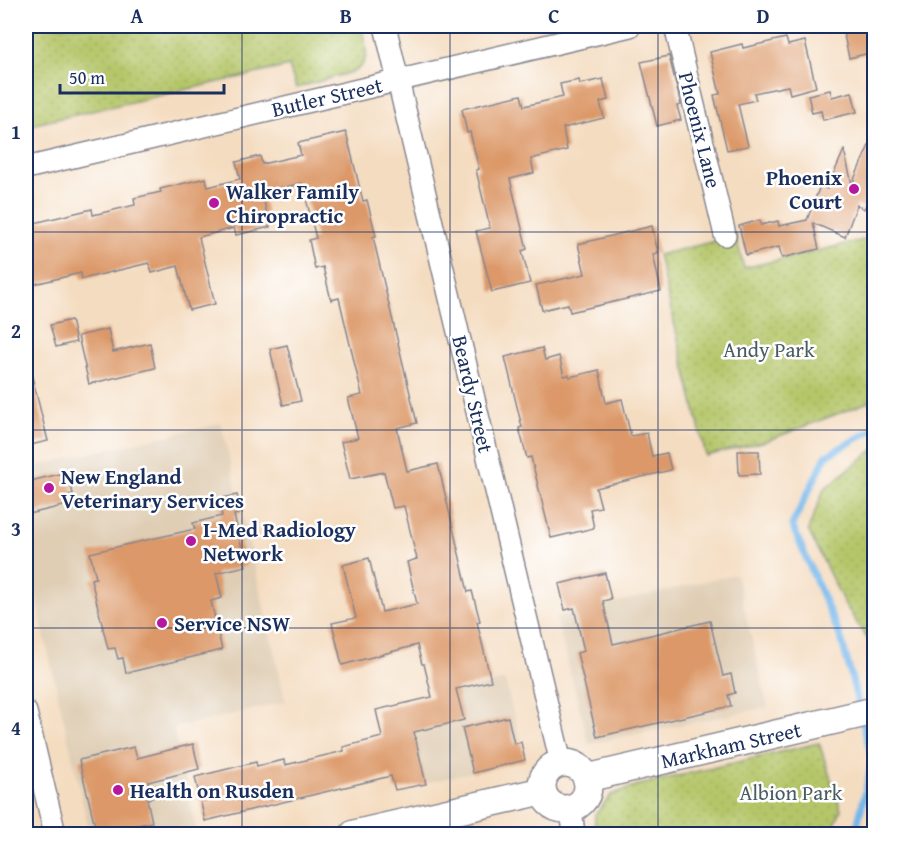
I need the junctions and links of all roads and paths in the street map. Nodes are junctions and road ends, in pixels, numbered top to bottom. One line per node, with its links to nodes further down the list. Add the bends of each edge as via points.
1 (385, 26): 4 (street, Beardy Street)
2 (630, 26): 4 (street, Butler Street)
3 (675, 26): 6 (street, Phoenix Lane)
4 (398, 80): 5 (street, Butler Street); 9 (street, Beardy Street)
5 (26, 168)
6 (725, 235)
7 (874, 711): 10 (street, Markham Street)
8 (26, 712): 13 (street)
9 (561, 763): 10 (street, via 576,765); 11 (street, via 546,771)
10 (587, 778): 12 (street, via 586,797)
11 (542, 791): 12 (street, via 551,805 562,809); 14 (street)
12 (573, 822)
13 (55, 834)
14 (354, 834)

